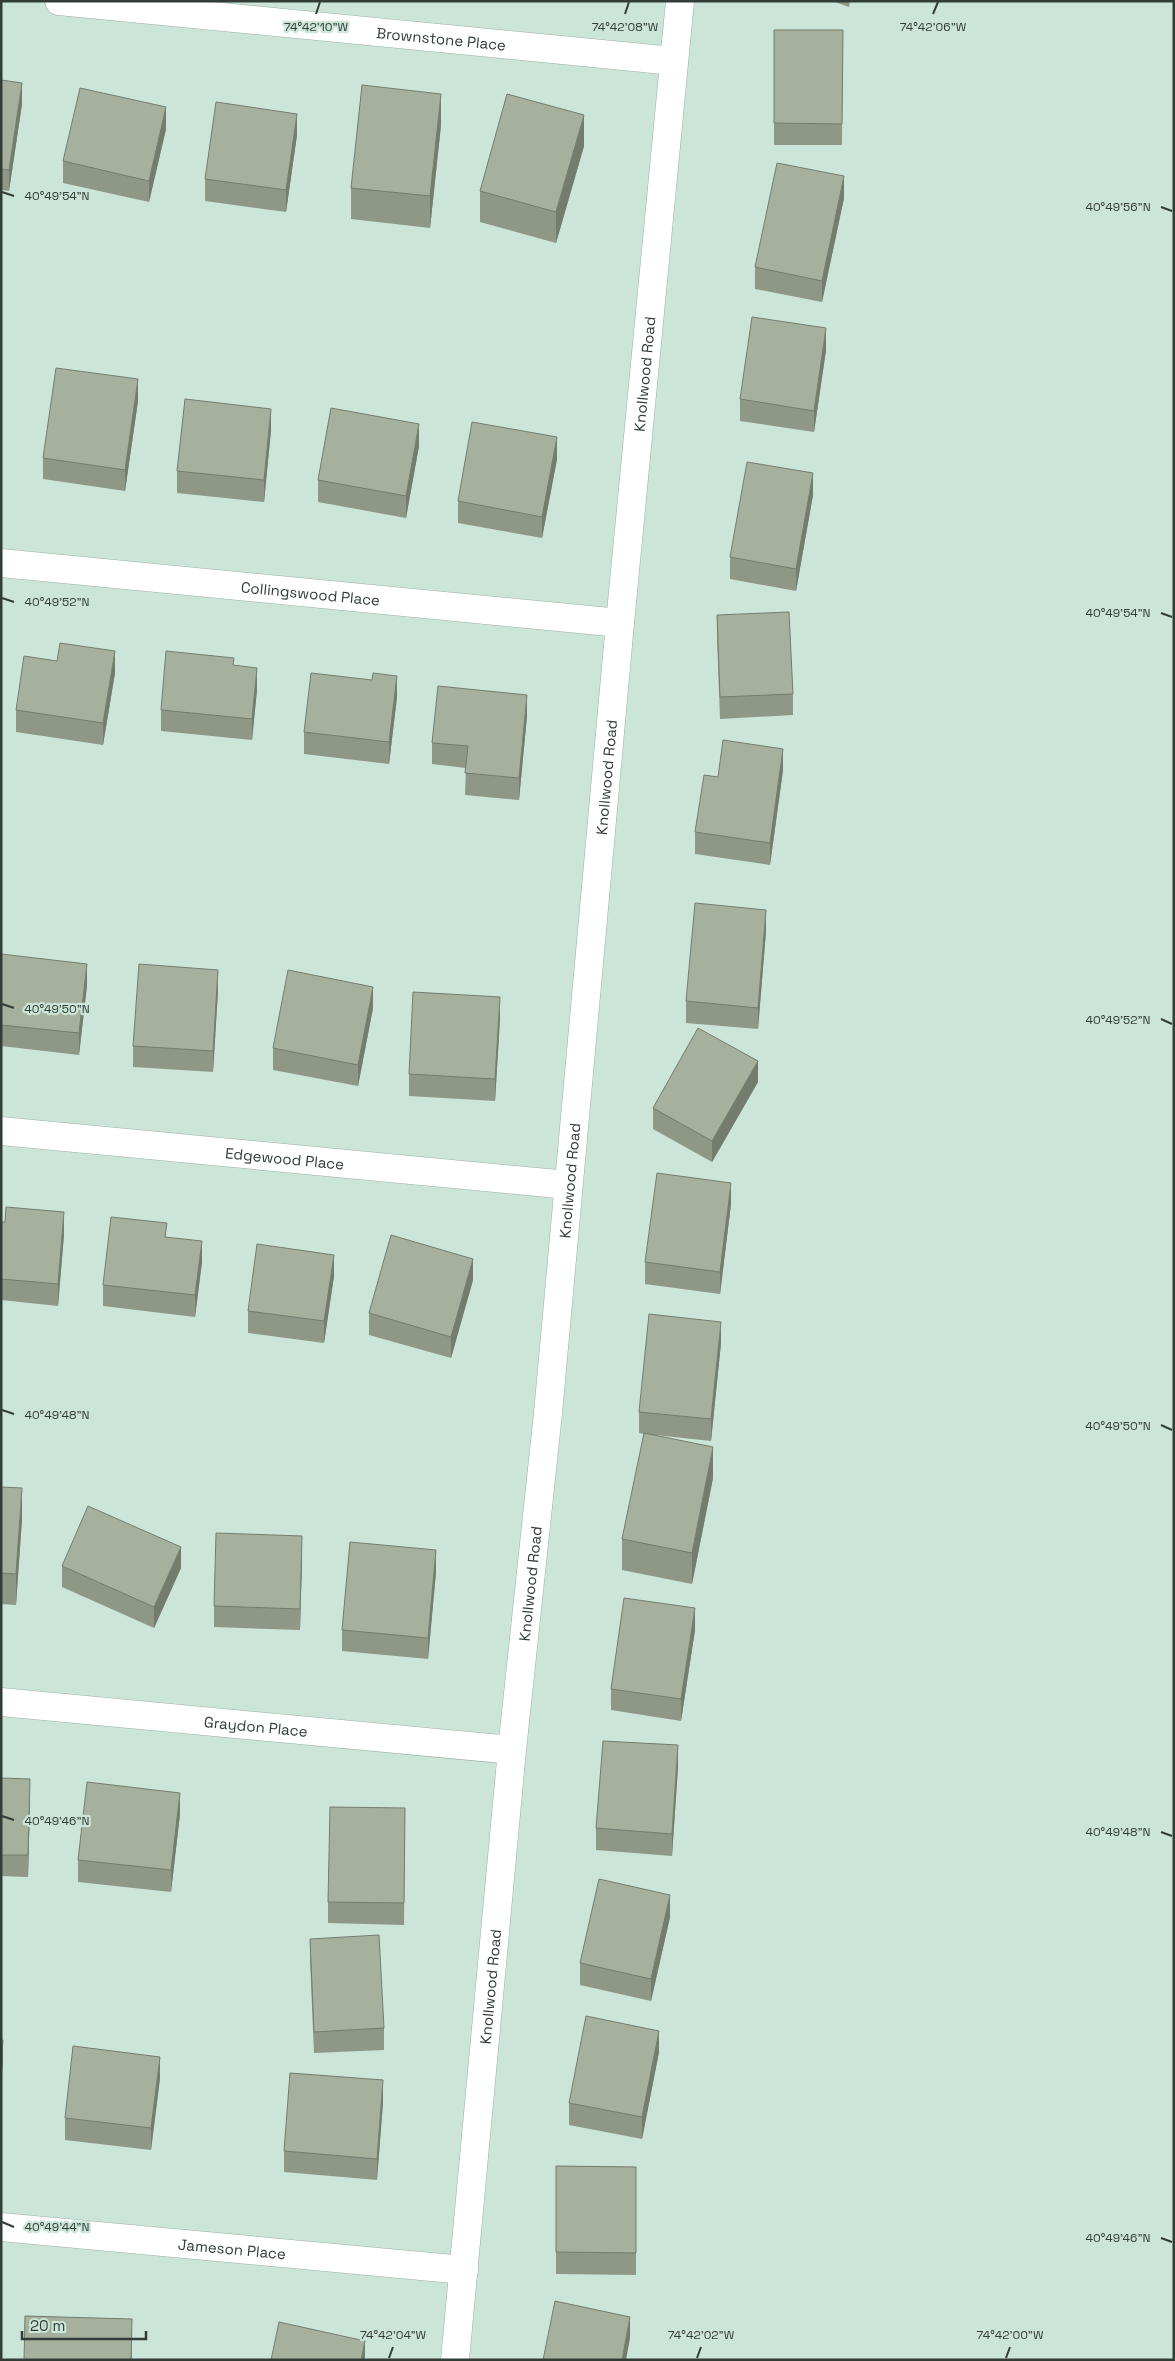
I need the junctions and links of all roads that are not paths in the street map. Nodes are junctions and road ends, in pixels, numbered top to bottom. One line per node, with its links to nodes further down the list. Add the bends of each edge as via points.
1 (59, 1): 3 (street, Brownstone Place)
2 (680, 1): 3 (street, Knollwood Road)
3 (674, 61): 5 (street, Knollwood Road)
4 (1, 563): 5 (street, Collingswood Place)
5 (620, 623): 7 (street, Knollwood Road)
6 (1, 1131): 7 (street, Edgewood Place)
7 (568, 1185): 9 (street, Knollwood Road, via 548,1413)
8 (1, 1702): 9 (street, Graydon Place)
9 (512, 1750): 11 (street, Knollwood Road)
10 (1, 2227): 11 (street, Jameson Place)
11 (464, 2270): 12 (street, Knollwood Road)
12 (455, 2360)

